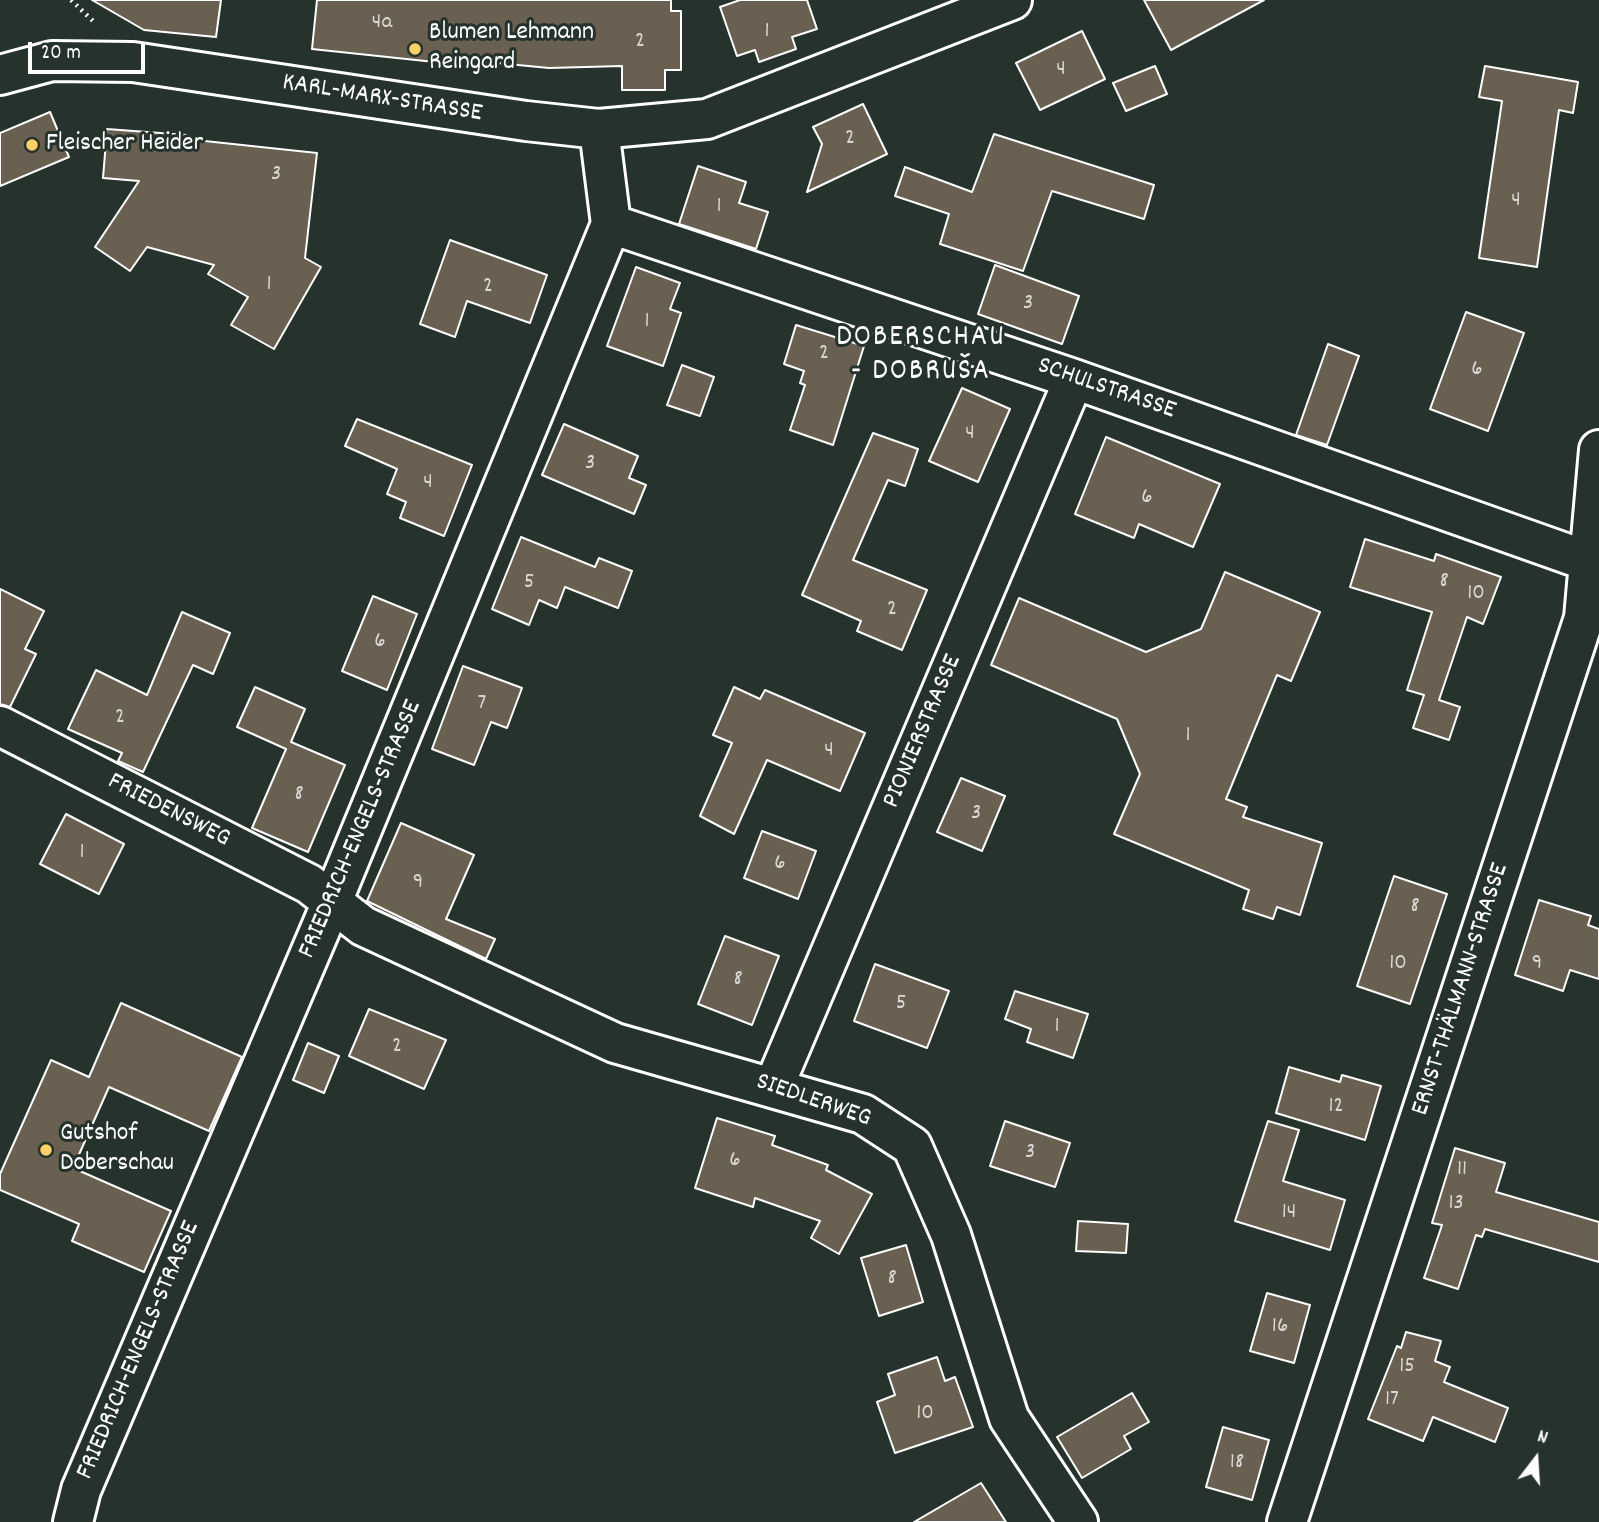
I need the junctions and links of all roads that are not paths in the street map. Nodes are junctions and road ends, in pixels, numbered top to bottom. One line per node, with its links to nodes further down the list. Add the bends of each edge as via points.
1 (994, 4): 3 (street, KARL-MARX-STRASSE, via 707,119)
2 (2, 65): 3 (street, KARL-MARX-STRASSE, via 133,62)
3 (599, 129): 4 (street, FRIEDRICH-ENGELS-STRASSE)
4 (611, 224): 5 (street, SCHULSTRASSE); 9 (street, FRIEDRICH-ENGELS-STRASSE)
5 (1074, 379): 7 (street, SCHULSTRASSE); 10 (street, PIONIERSTRASSE)
6 (1599, 450): 7 (street, ERNST-THÄLMANN-STRASSE)
7 (1595, 564): 13 (street, ERNST-THÄLMANN-STRASSE, via 1584,618)
8 (0, 726): 9 (street, FRIEDENSWEG, via 309,884)
9 (332, 902): 10 (street, SIEDLERWEG, via 363,926 615,1043); 11 (street, FRIEDRICH-ENGELS-STRASSE, via 81,1490)
10 (774, 1086): 12 (street, SIEDLERWEG, via 863,1114 912,1146 951,1236 1009,1418)
11 (73, 1522)
12 (1078, 1522)
13 (1287, 1522)

